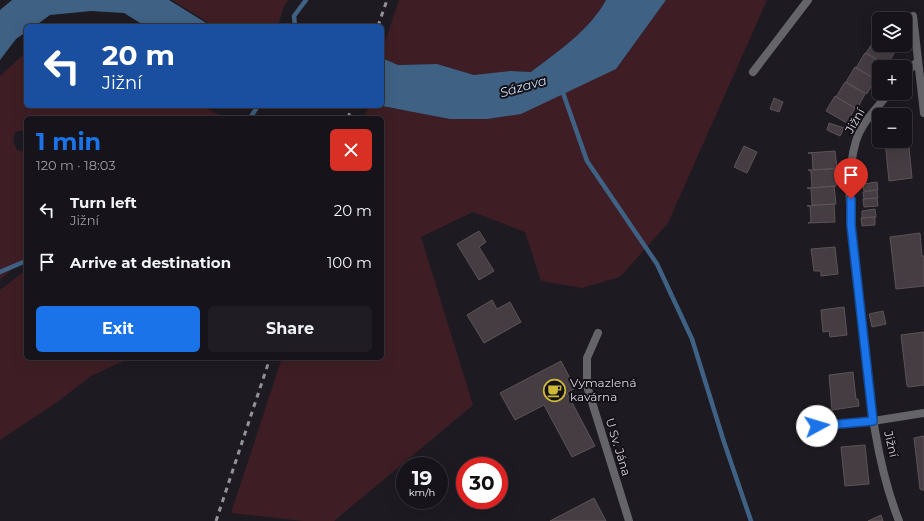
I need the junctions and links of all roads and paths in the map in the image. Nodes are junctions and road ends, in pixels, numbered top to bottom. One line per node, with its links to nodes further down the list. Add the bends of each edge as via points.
1 (808, 0): 5 (street)
2 (913, 16): 3 (street)
3 (918, 61): 4 (street); 7 (street)
4 (912, 67)
5 (753, 72)
6 (884, 100): 10 (street, Jižní, via 856,140 852,171 851,225)
7 (924, 113)
8 (598, 334): 12 (street, U Sv. Jána, via 587,358 587,386)
9 (924, 413): 10 (street)
10 (873, 421): 11 (street); 13 (street, Jižní, via 892,502)
11 (817, 426)
12 (629, 521)
13 (900, 521)

